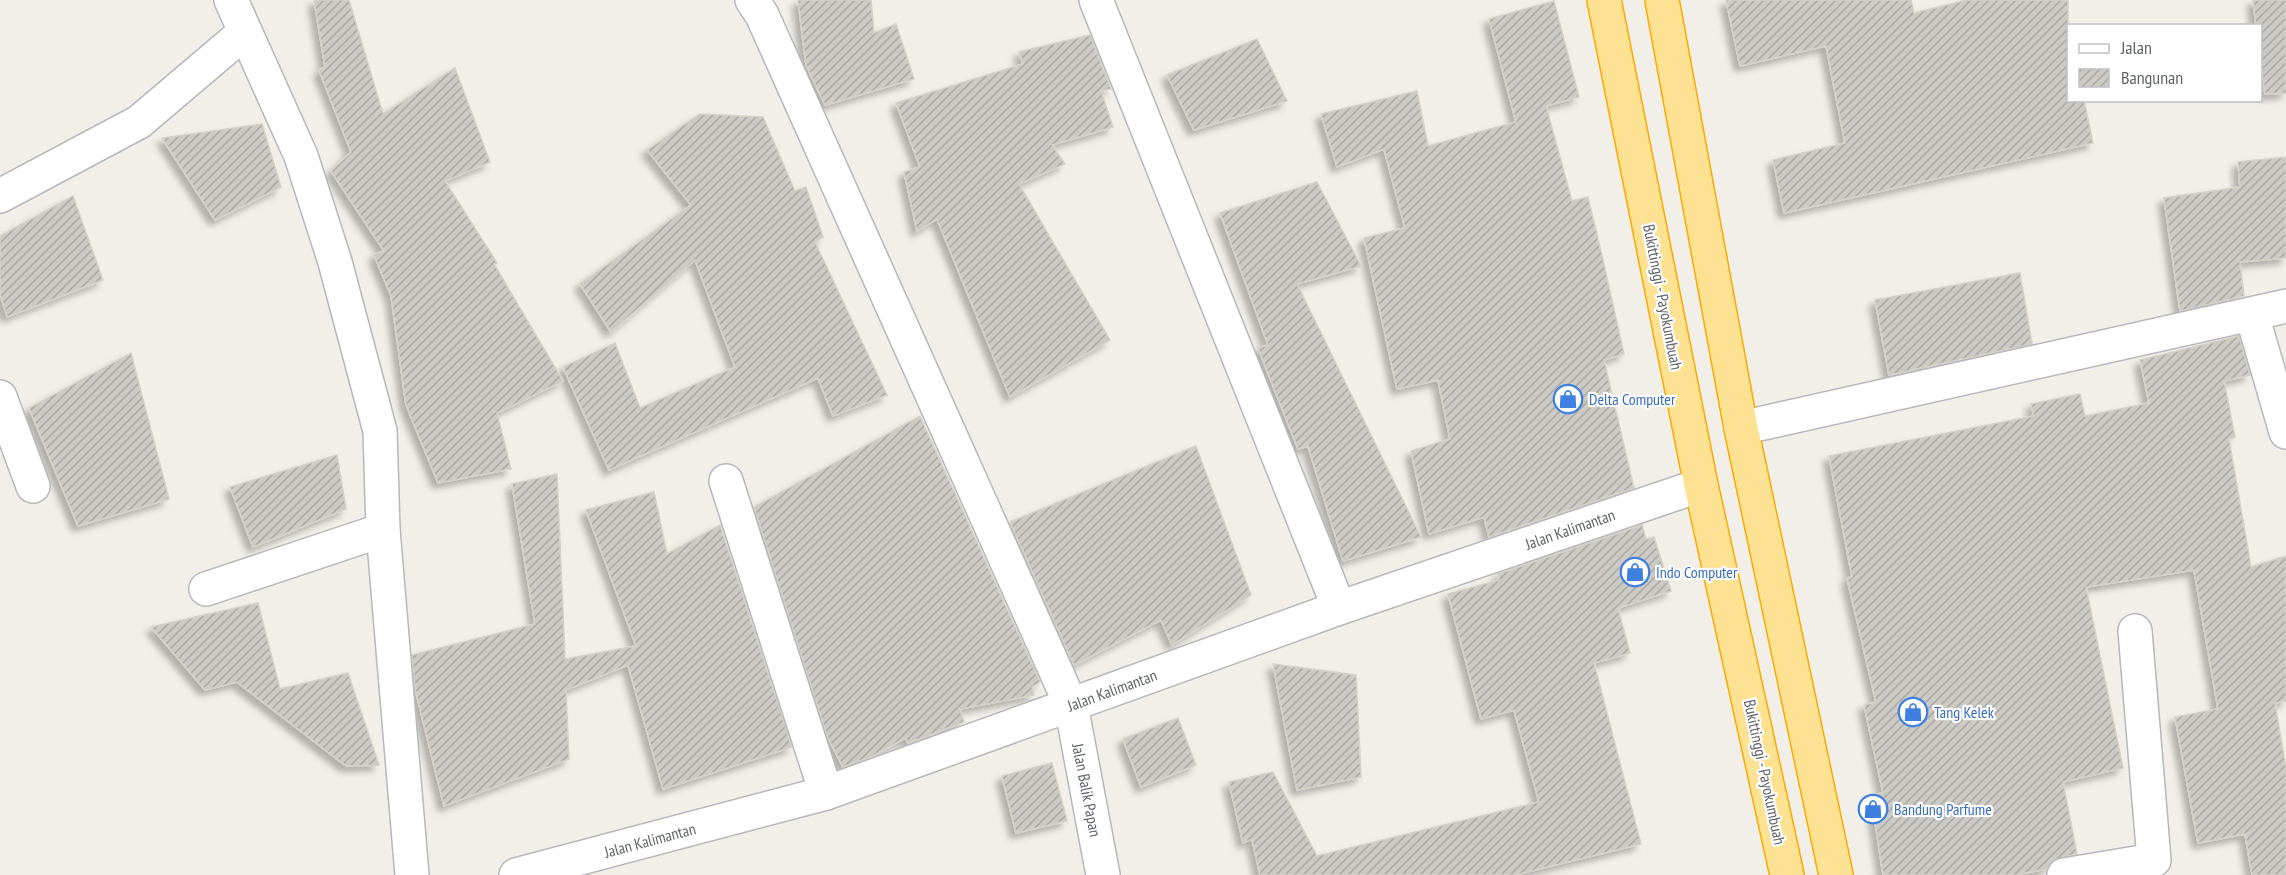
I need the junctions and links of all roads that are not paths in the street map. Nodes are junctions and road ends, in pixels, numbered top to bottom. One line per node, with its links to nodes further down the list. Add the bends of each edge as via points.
1 (231, 0): 6 (street)
2 (752, 0): 20 (street, Jalan Balik Papan)
3 (1096, 0): 18 (street)
4 (1604, 0): 14 (highway, Bukittinggi - Payokumbuah)
5 (1662, 0): 11 (highway)
6 (246, 32): 7 (street, via 139,122); 16 (street, via 301,156 361,353 380,431)
7 (0, 196)
8 (2286, 306): 9 (street)
9 (2252, 315): 11 (street); 12 (street)
10 (0, 397): 15 (street)
11 (1741, 428): 22 (highway)
12 (2286, 432)
13 (726, 482): 21 (street)
14 (1701, 485): 18 (street, Jalan Kalimantan); 23 (highway, Bukittinggi - Payokumbuah)
15 (33, 486)
16 (383, 531): 17 (street); 24 (street)
17 (206, 589)
18 (1339, 608): 20 (street, Jalan Kalimantan)
19 (2135, 631): 27 (street, via 2154,860)
20 (1071, 705): 21 (street, Jalan Kalimantan); 26 (street, Jalan Balik Papan)
21 (826, 793): 25 (street, Jalan Kalimantan)
22 (1835, 868): 23 (highway)
23 (1787, 872)
24 (412, 875)
25 (516, 875)
26 (1103, 875)
27 (2064, 875)

